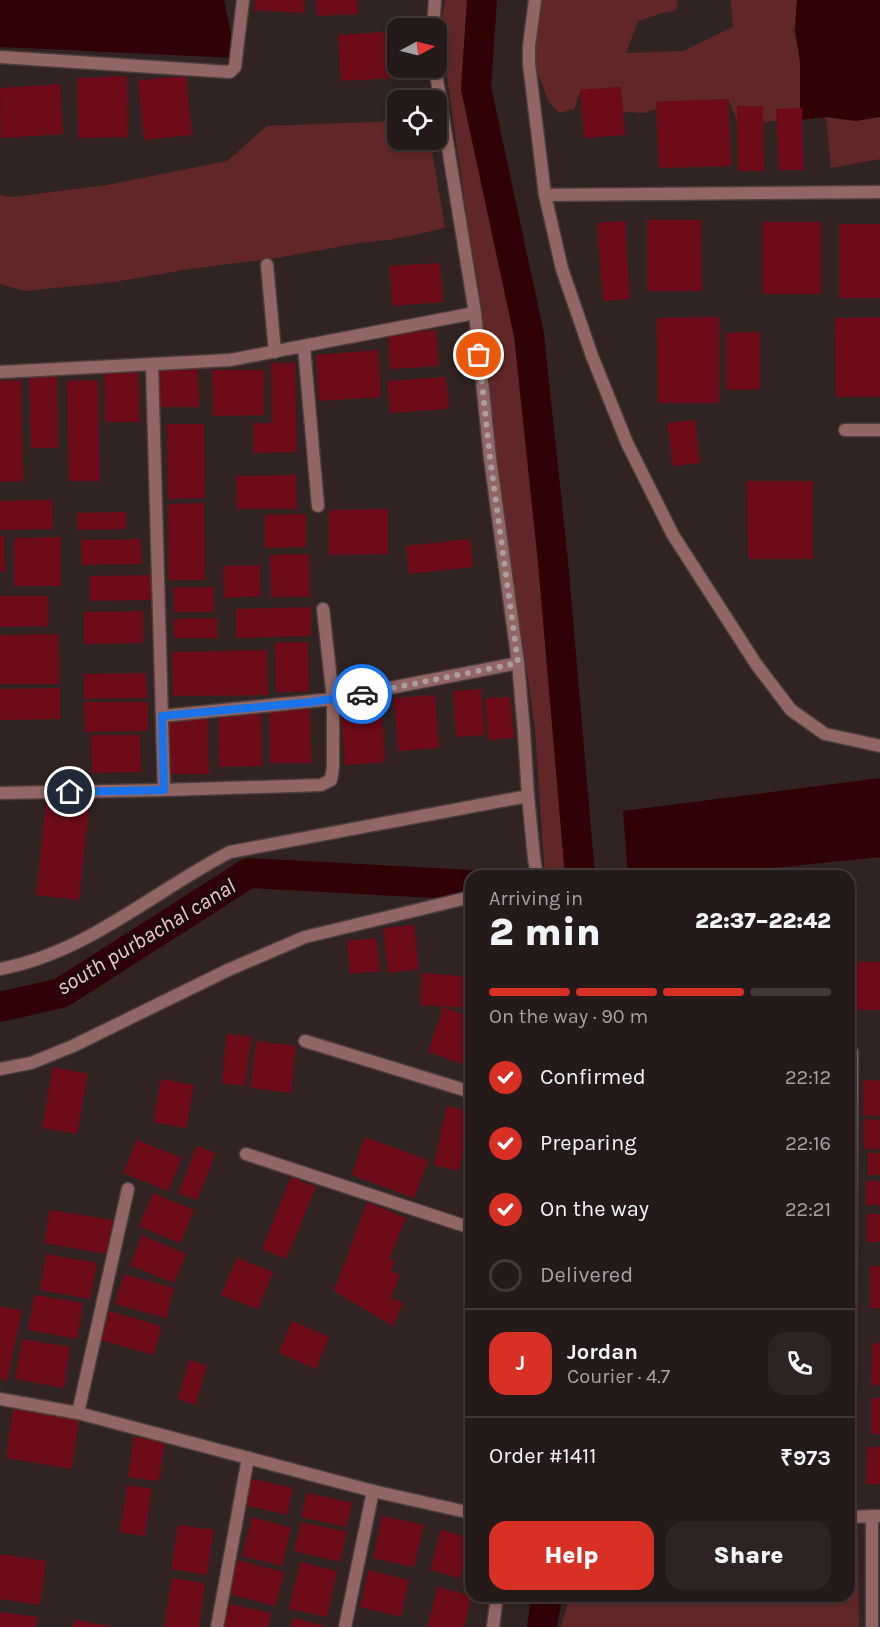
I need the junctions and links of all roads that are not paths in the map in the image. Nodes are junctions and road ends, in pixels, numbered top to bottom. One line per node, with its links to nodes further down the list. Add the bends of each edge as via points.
1 (243, 0): 5 (street, via 235,67 230,72)
2 (435, 0): 4 (street)
3 (535, 0): 8 (street, via 529,64)
4 (434, 18)
5 (0, 57)
6 (437, 78): 10 (street)
7 (880, 192): 8 (street)
8 (545, 195): 22 (street, via 562,269 592,356 627,443 673,535 756,664 791,710 825,734)
9 (267, 265): 12 (street)
10 (475, 313): 11 (street); 19 (street)
11 (304, 347): 12 (street); 17 (street)
12 (275, 352): 13 (street, via 230,360)
13 (152, 365): 14 (street); 21 (street)
14 (0, 372)
15 (845, 430): 16 (street)
16 (880, 430)
17 (318, 506)
18 (323, 609): 20 (street)
19 (518, 663): 20 (street); 25 (street)
20 (333, 699): 21 (street); 23 (street, via 331,780 321,784)
21 (162, 716): 23 (street)
22 (880, 746)
23 (164, 790): 24 (street)
24 (0, 793)
25 (528, 796): 26 (street); 28 (street, via 230,852 64,950)
26 (536, 870)
27 (465, 898): 30 (street, via 305,937 73,1046 31,1063)
28 (0, 969)
29 (305, 1041): 31 (street)
30 (0, 1069)
31 (465, 1090)
32 (246, 1154): 34 (street)
33 (128, 1189): 36 (street)
34 (465, 1226)
35 (0, 1399): 36 (street)
36 (78, 1413): 37 (street)
37 (248, 1458): 38 (street); 43 (street)
38 (374, 1491): 39 (street); 44 (street)
39 (465, 1512)
40 (876, 1516): 41 (street); 46 (street)
41 (855, 1517)
42 (496, 1602): 45 (street)
43 (217, 1627)
44 (345, 1627)
45 (493, 1627)
46 (872, 1627)

